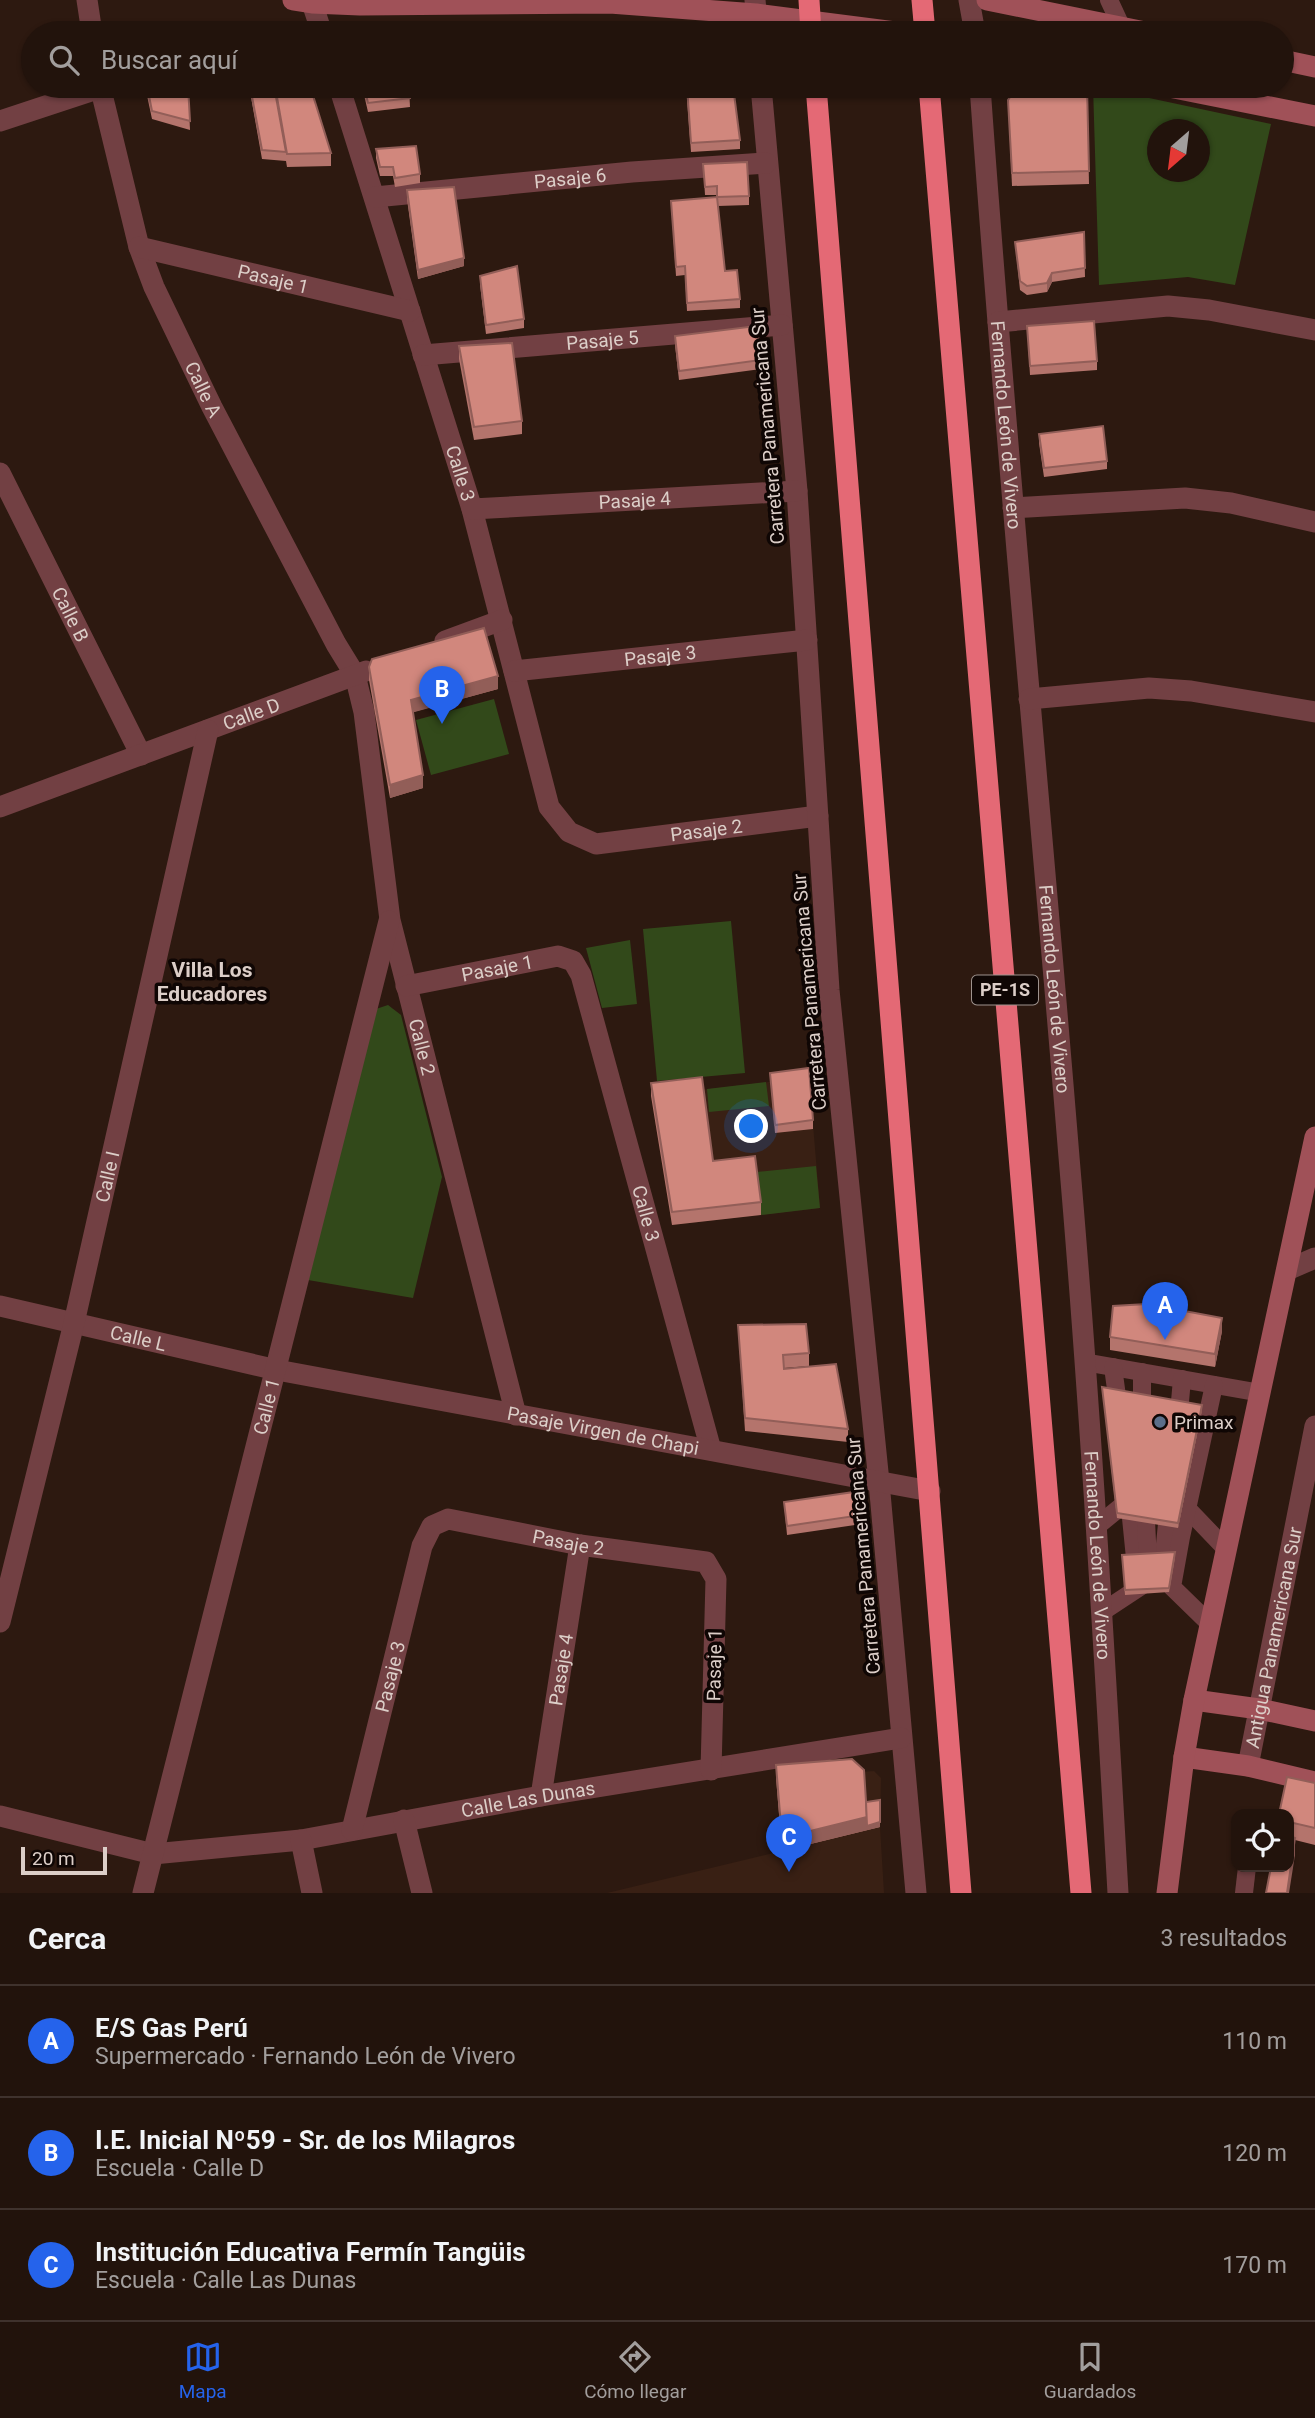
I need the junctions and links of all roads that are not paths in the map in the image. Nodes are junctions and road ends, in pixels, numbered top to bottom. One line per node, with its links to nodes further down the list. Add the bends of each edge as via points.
1 (87, 0): 9 (street)
2 (922, 0): 12 (highway)
3 (969, 0): 13 (street)
4 (990, 0): 14 (street)
5 (1109, 0): 15 (lane)
6 (303, 2): 7 (street, via 610,3); 10 (street)
7 (757, 16): 8 (street)
8 (810, 18): 11 (street)
9 (90, 21)
10 (315, 21)
11 (829, 21)
12 (924, 21)
13 (973, 21)
14 (1089, 21)
15 (1119, 21)
16 (1294, 61): 17 (street)
17 (1312, 62)
18 (68, 98): 27 (street)
19 (103, 98): 30 (street, Calle A)
20 (343, 98): 29 (street, Calle 3)
21 (762, 98): 28 (street, Carretera Panamericana Sur)
22 (817, 98): 76 (highway)
23 (930, 98): 107 (highway, PE-1S)
24 (981, 98): 32 (street, Fernando León de Vivero)
25 (1224, 98): 26 (street)
26 (1315, 116)
27 (0, 121)
28 (766, 163): 29 (street, Pasaje 6); 33 (street, Carretera Panamericana Sur)
29 (375, 197): 31 (street, Calle 3)
30 (139, 247): 31 (street, Pasaje 1); 46 (street, Calle A, via 153,287 212,407)
31 (410, 311): 35 (street, Calle 3)
32 (998, 322): 34 (street, via 1168,306); 38 (street, Fernando León de Vivero)
33 (782, 325): 35 (street, Pasaje 5); 37 (street, Carretera Panamericana Sur)
34 (1315, 330)
35 (423, 355): 39 (street, Calle 3)
36 (0, 473): 50 (street, Calle B)
37 (797, 491): 39 (street, Pasaje 4); 42 (street, Carretera Panamericana Sur)
38 (1013, 508): 40 (street, via 1185,498); 47 (street, Fernando León de Vivero)
39 (472, 509): 41 (street, Calle 3)
40 (1315, 522)
41 (502, 620): 43 (street); 45 (street, Calle 3)
42 (807, 640): 45 (street, Pasaje 3); 52 (street, Carretera Panamericana Sur)
43 (429, 648)
44 (380, 666): 46 (street, Calle D)
45 (514, 671): 53 (street, Calle 3, via 549,807 569,832)
46 (355, 675): 49 (street, Calle D); 54 (street, Calle 2, via 364,712)
47 (1029, 699): 48 (street, via 1149,688); 62 (street, Fernando León de Vivero)
48 (1315, 712)
49 (208, 730): 50 (street, Calle D); 61 (street, Calle I)
50 (141, 755): 51 (street, Calle D)
51 (0, 807)
52 (818, 816): 53 (street, Pasaje 2); 75 (street, Carretera Panamericana Sur, via 829,990)
53 (596, 844)
54 (390, 920): 56 (street, Calle 2); 64 (street, Calle 1)
55 (581, 975): 56 (street, Pasaje 1, via 573,961 558,956); 74 (street, Calle 3)
56 (406, 986): 69 (street, Calle 2)
57 (1314, 1149): 59 (street)
58 (1315, 1258): 59 (street)
59 (1287, 1270): 68 (street)
60 (0, 1306): 61 (street, Calle L)
61 (74, 1323): 64 (street, Calle L); 85 (street, Calle I)
62 (1084, 1362): 63 (lane); 79 (street, Fernando León de Vivero)
63 (1113, 1367): 65 (lane); 71 (lane)
64 (277, 1370): 69 (street, Pasaje Virgen de Chapi); 100 (street, Calle 1)
65 (1142, 1372): 66 (lane); 72 (lane)
66 (1182, 1379): 67 (lane); 73 (lane)
67 (1214, 1385): 68 (lane); 77 (lane)
68 (1261, 1393): 81 (street)
69 (516, 1415): 74 (street, Pasaje Virgen de Chapi)
70 (1315, 1426): 88 (street, Antigua Panamericana Sur)
71 (1121, 1433)
72 (1143, 1436)
73 (1176, 1443)
74 (711, 1450): 75 (street, Pasaje Virgen de Chapi)
75 (880, 1482): 76 (street, Pasaje Virgen de Chapi); 90 (street, Carretera Panamericana Sur)
76 (930, 1491): 106 (highway)
77 (1187, 1507): 81 (lane); 83 (lane); 83 (lane, via 1171,1488 1162,1578)
78 (432, 1526): 80 (street, Pasaje 2, via 448,1518); 98 (street, Pasaje 3, via 422,1546)
79 (1096, 1527): 84 (street, Fernando León de Vivero); 84 (lane, via 1136,1487 1148,1536 1149,1581)
80 (580, 1545): 82 (street, Pasaje 2); 95 (street, Pasaje 4)
81 (1227, 1550): 86 (street)
82 (706, 1562): 93 (street, Pasaje 1, via 716,1580)
83 (1172, 1587): 86 (lane)
84 (1102, 1612): 108 (street, Fernando León de Vivero)
85 (0, 1622)
86 (1211, 1625): 87 (street)
87 (1194, 1700): 88 (street); 91 (street)
88 (1259, 1709): 89 (street); 92 (street, Antigua Panamericana Sur)
89 (1315, 1721)
90 (901, 1738): 93 (street, Calle Las Dunas); 105 (street, Carretera Panamericana Sur)
91 (1184, 1757): 92 (street); 109 (street)
92 (1248, 1766): 94 (street)
93 (711, 1770): 95 (street, Calle Las Dunas)
94 (1315, 1782)
95 (541, 1796): 97 (street, Calle Las Dunas)
96 (0, 1816): 100 (street)
97 (404, 1821): 98 (street, Calle Las Dunas); 104 (street)
98 (352, 1830): 99 (street, Calle Las Dunas)
99 (302, 1839): 100 (street, Calle Las Dunas); 103 (street)
100 (153, 1854): 102 (street, Calle 1)
101 (1246, 1872): 110 (lane)
102 (143, 1893)
103 (312, 1893)
104 (422, 1893)
105 (916, 1893)
106 (961, 1893)
107 (1081, 1893)
108 (1118, 1893)
109 (1167, 1893)
110 (1244, 1893)

